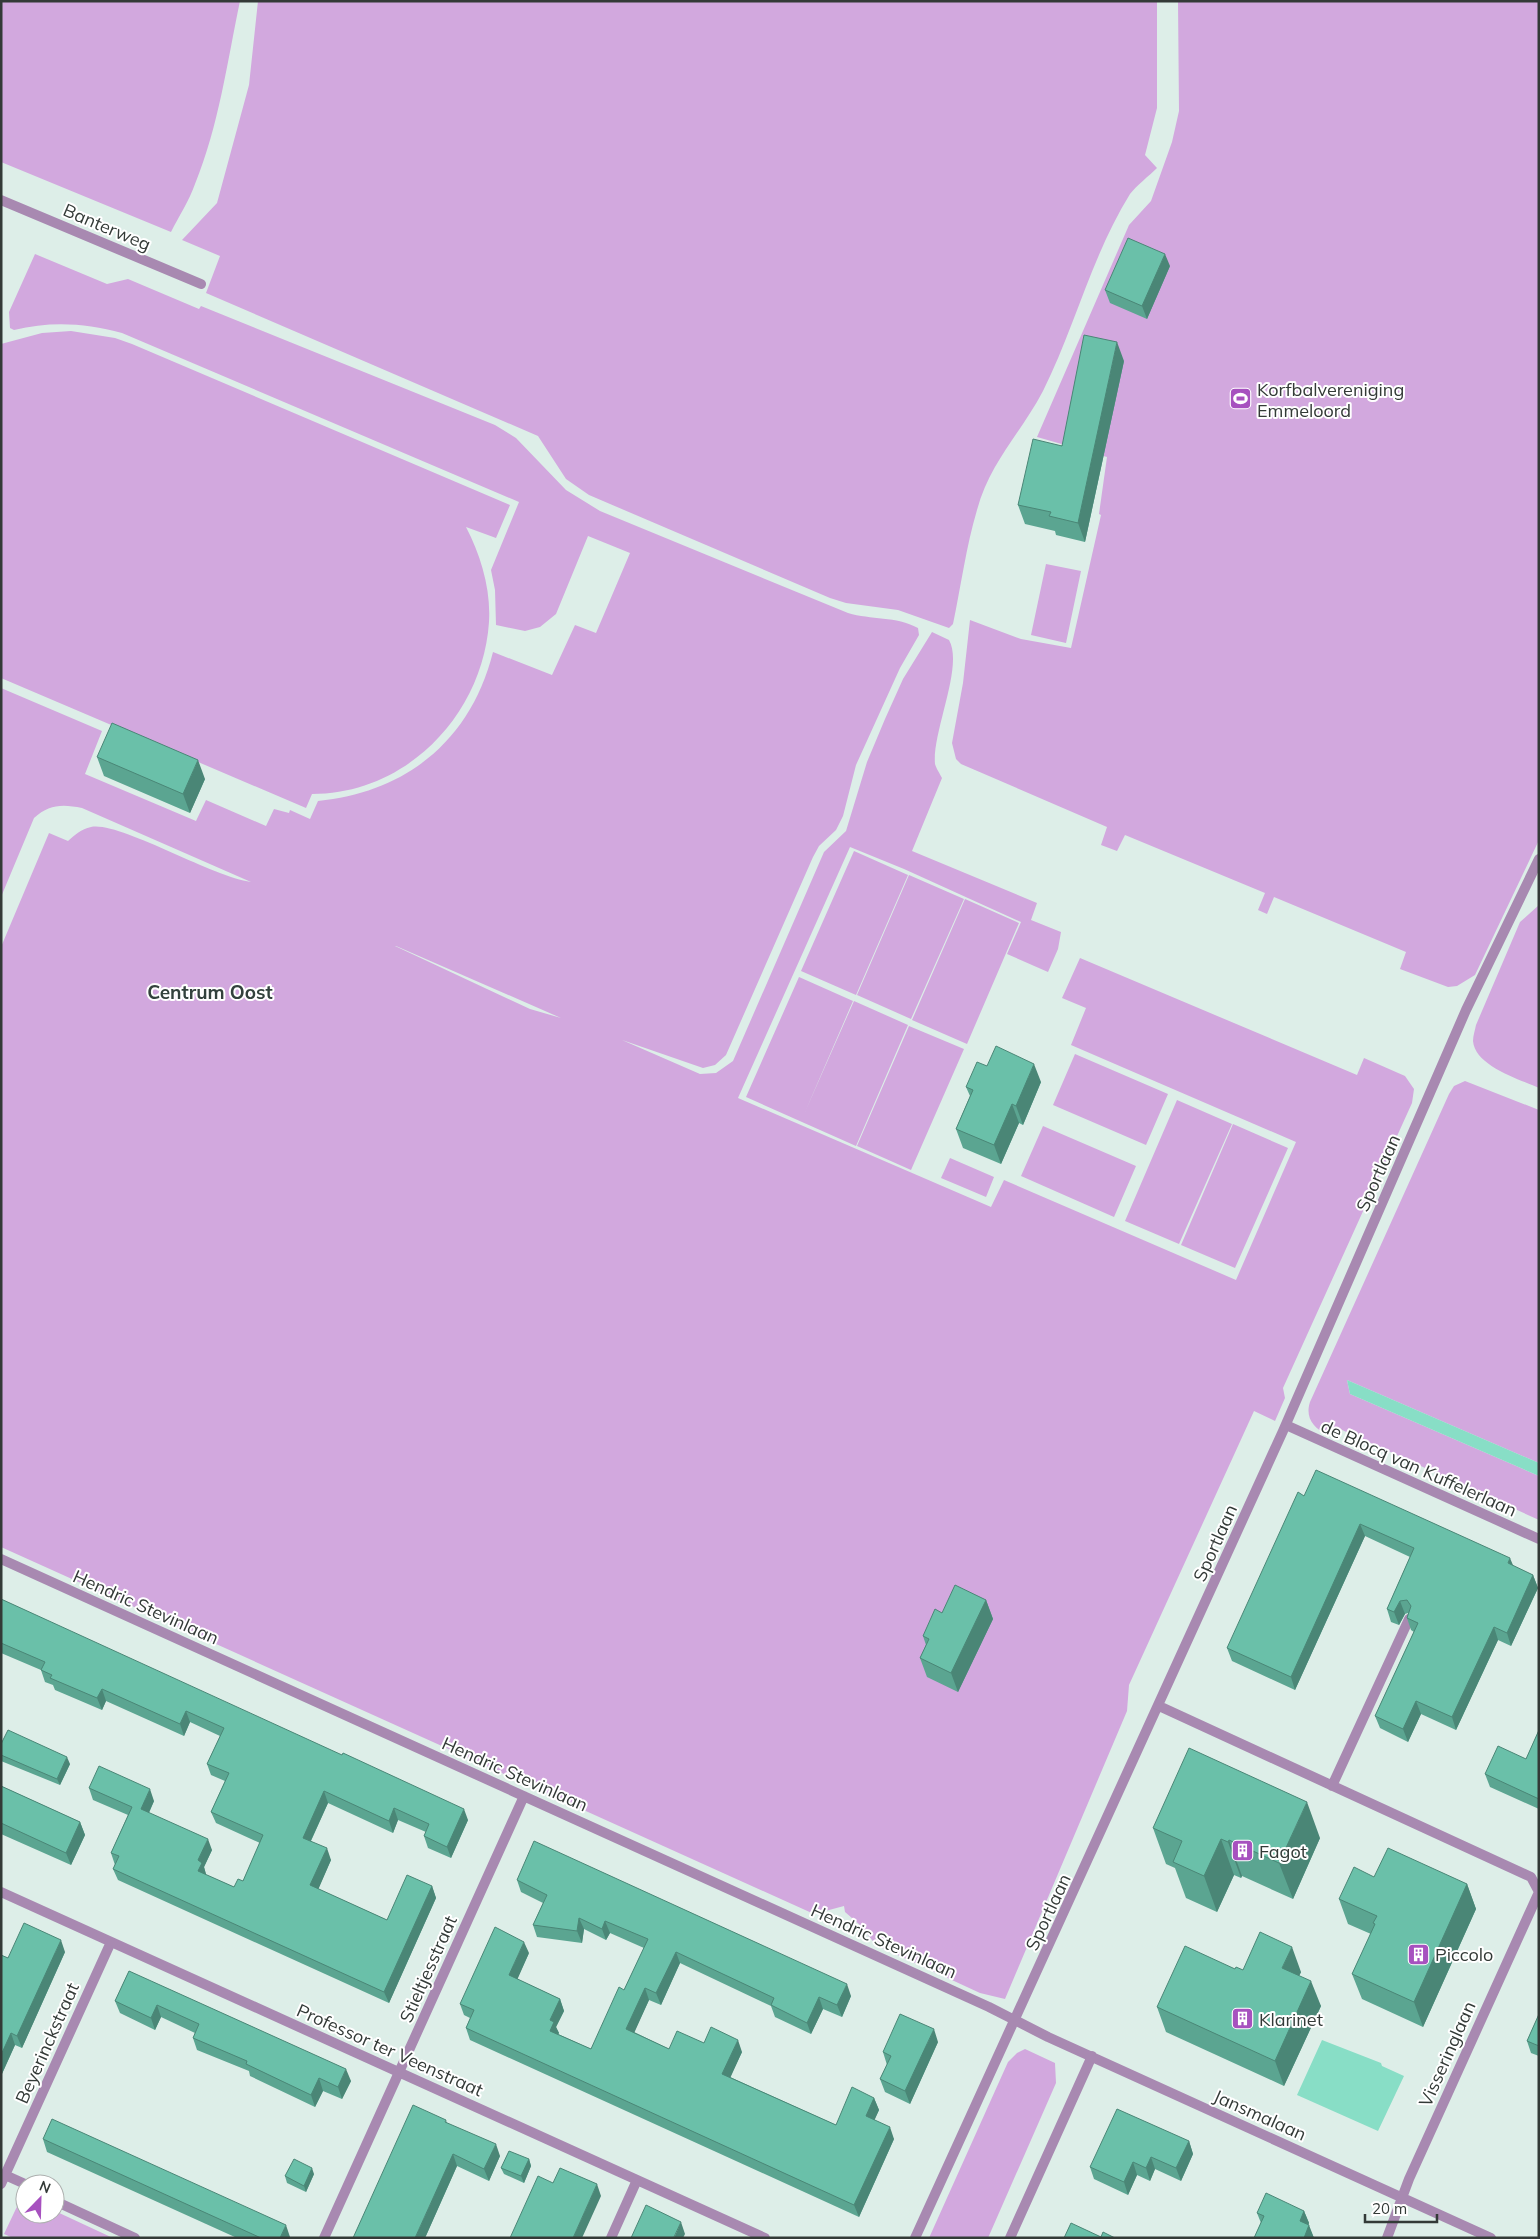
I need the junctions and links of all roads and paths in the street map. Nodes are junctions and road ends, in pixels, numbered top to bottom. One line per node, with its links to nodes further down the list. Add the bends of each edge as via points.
1 (1, 200): 2 (street, Banterweg)
2 (200, 284)
3 (1539, 859): 4 (street, Sportlaan, via 1466,1010)
4 (1286, 1426): 5 (street, de Blocq van Kuffelerlaan); 8 (street, Sportlaan)
5 (1539, 1540)
6 (1, 1559): 10 (street, Hendric Stevinlaan)
7 (1409, 1619): 9 (street)
8 (1159, 1706): 9 (street, Visseringlaan); 14 (street, Sportlaan)
9 (1332, 1786): 11 (street, Visseringlaan, via 1531,1877)
10 (524, 1796): 14 (street, Hendric Stevinlaan); 16 (street, Stieltjesstraat)
11 (1537, 1885): 19 (street, Visseringlaan, via 1539,1892)
12 (1, 1892): 13 (street, Professor ter Veenstraat)
13 (111, 1942): 16 (street, Professor ter Veenstraat); 17 (street, Beyerinckstraat)
14 (1015, 2020): 15 (street, Jansmalaan); 25 (street, Sportlaan)
15 (1092, 2056): 19 (street, Jansmalaan); 26 (street)
16 (400, 2072): 18 (street, Professor ter Veenstraat); 22 (street, Stieltjesstraat)
17 (3, 2180)
18 (637, 2180): 23 (street); 24 (street, Professor ter Veenstraat)
19 (1402, 2197): 27 (street, Visseringlaan); 28 (street, Jansmalaan)
20 (65, 2206): 21 (street)
21 (134, 2238)
22 (324, 2238)
23 (611, 2238)
24 (765, 2238)
25 (915, 2238)
26 (1010, 2238)
27 (1387, 2238)
28 (1491, 2238)

